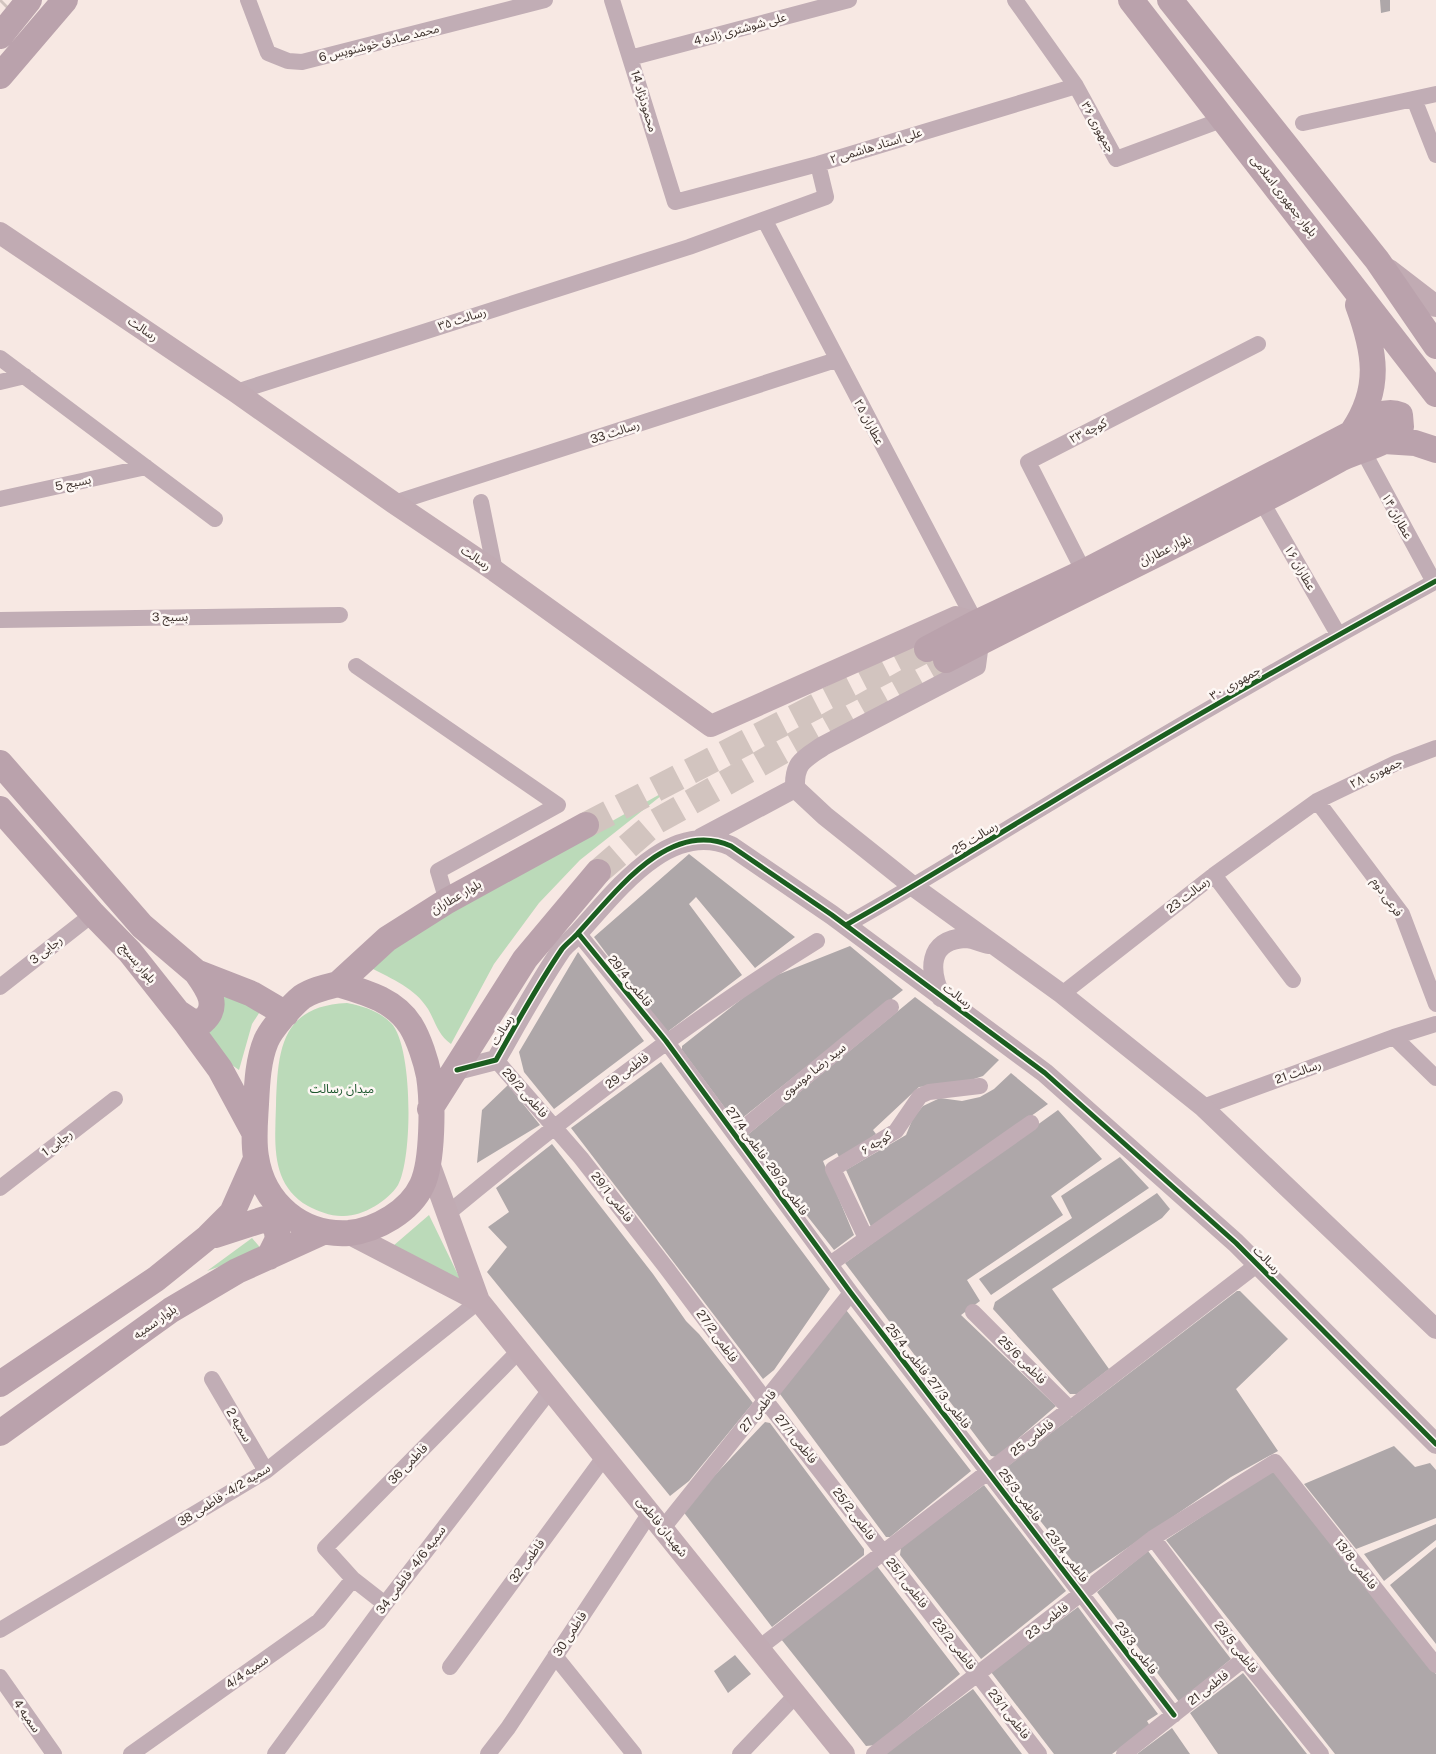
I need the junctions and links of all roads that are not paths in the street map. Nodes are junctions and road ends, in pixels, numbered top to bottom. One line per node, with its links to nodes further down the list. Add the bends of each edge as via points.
1 (29, 0): 10 (main road)
2 (64, 0): 12 (main road)
3 (248, 0): 4 (street, محمد صادق خوشنویس 6, via 268,53 288,61 302,62)
4 (544, 0)
5 (612, 0): 11 (street, محمودنژاد 14)
6 (849, 0): 11 (street, علی شوشتری زاده 4)
7 (1014, 0): 13 (street, جمهوری ۳۶)
8 (1131, 0): 16 (main road, بلوار جمهوری اسلامی)
9 (1170, 0): 23 (main road)
10 (0, 36)
11 (630, 58): 20 (street, محمودنژاد 14)
12 (0, 76)
13 (1076, 86): 16 (street, جمهوری ۳۶, via 1116,159); 19 (street, علی استاد هاشمی ۲)
14 (1436, 94): 15 (street)
15 (1414, 99): 17 (street); 18 (street)
16 (1224, 119): 24 (main road, بلوار جمهوری اسلامی)
17 (1303, 123)
18 (1436, 154)
19 (818, 164): 20 (street, علی استاد هاشمی ۲); 21 (street, رسالت ۳۵, via 826,197)
20 (675, 202)
21 (765, 220): 29 (street, عطاران ۲۵); 32 (street, رسالت ۳۵)
22 (0, 232): 32 (main road, رسالت)
23 (1377, 260): 25 (main road); 27 (main road)
24 (1349, 281): 33 (main road, بلوار جمهوری اسلامی); 34 (main road, via 1368,333 1373,365)
25 (1436, 306)
26 (1258, 344): 43 (street, کوچه ۲۳, via 1028,462)
27 (1436, 346)
28 (0, 358): 30 (street)
29 (836, 360): 40 (street, رسالت 33); 47 (street, عطاران ۲۵)
30 (25, 376): 31 (street); 36 (street)
31 (0, 382)
32 (236, 392): 40 (main road, رسالت)
33 (1436, 394)
34 (1366, 441): 35 (main road, via 1415,443); 39 (main road, بلوار عطاران, via 1349,454); 43 (main road, بلوار عطاران); 44 (street, عطاران ۱۴)
35 (1436, 450)
36 (146, 467): 37 (street, بسیج 5); 41 (street)
37 (0, 499)
38 (481, 502): 42 (street)
39 (1262, 502): 47 (main road, بلوار عطاران); 48 (street, عطاران ۱۶)
40 (394, 503): 42 (main road, رسالت)
41 (215, 519)
42 (495, 570): 47 (main road, رسالت, via 711,726 956,617)
43 (1084, 572): 47 (main road, بلوار عطاران)
44 (1435, 581): 48 (street, جمهوری ۳۰)
45 (340, 615): 46 (street, بسیج 3)
46 (0, 620)
47 (977, 633): 49 (main road, بلوار عطاران); 53 (street, via 976,666 823,746 800,762 795,774)
48 (1338, 634): 55 (street, جمهوری ۳۰)
49 (936, 655)
50 (356, 666): 62 (street, via 558,805 438,871)
51 (1436, 748): 54 (street, جمهوری ۲۸, via 1396,763)
52 (0, 763): 68 (main road, via 142,926)
53 (795, 788): 58 (street); 61 (street)
54 (1317, 801): 60 (street, رسالت 23); 74 (street, فرعی دوم, via 1402,914)
55 (1046, 805): 61 (street, رسالت 25)
56 (0, 809): 63 (main road, بلوار بسیج)
57 (586, 825): 62 (main road, بلوار عطاران)
58 (701, 838): 64 (street, رسالت, via 731,846); 65 (street, رسالت, via 684,842 637,870)
59 (598, 872): 82 (main road, via 525,959)
60 (1214, 875): 69 (street); 72 (street, رسالت 23)
61 (914, 887): 64 (street, رسالت 25); 67 (street)
62 (447, 901): 70 (main road, بلوار عطاران, via 387,939)
63 (93, 914): 71 (street, رجایی 3); 76 (main road, بلوار بسیج, via 130,952)
64 (846, 925): 73 (street, رسالت)
65 (578, 933): 80 (street, قاطمی 29/4); 81 (street, رسالت, via 563,948)
66 (817, 941): 80 (street, فاطمی 29)
67 (994, 946): 72 (street); 73 (street, via 965,938 938,949 932,964)
68 (196, 972): 76 (main road, via 209,990 212,1000 210,1015 202,1022 191,1021); 77 (main road, via 252,994)
69 (1292, 980)
70 (338, 984): 77 (main road, via 302,997); 87 (main road, via 371,993 394,1008 411,1026 429,1076)
71 (0, 987)
72 (1062, 994): 86 (street)
73 (941, 996): 101 (street, رسالت, via 1045,1072)
74 (1436, 1004)
75 (890, 1007): 91 (street, سید رضا موسوی)
76 (179, 1013): 90 (main road, بلوار بسیج, via 220,1069)
77 (286, 1014): 90 (main road, via 266,1040 256,1086)
78 (1436, 1024): 79 (street, رسالت 21)
79 (1394, 1037): 83 (street); 86 (street, رسالت 21)
80 (666, 1041): 89 (street, فاطمی 29); 91 (street, فاطمی 29/3 - فاطمی 27/4)
81 (496, 1060): 82 (street, رسالت); 89 (street, فاطمی 29/2)
82 (456, 1070): 87 (main road)
83 (1436, 1078)
84 (980, 1086): 98 (street, کوچه ۶, via 920,1096 896,1131 833,1169)
85 (115, 1099): 94 (street, رجایی 1)
86 (1203, 1107): 106 (street)
87 (430, 1109): 93 (main road)
88 (1031, 1123): 98 (street)
89 (554, 1125): 95 (street, فاطمی 29); 102 (street, فاطمی 29/1)
90 (254, 1132): 92 (main road)
91 (735, 1135): 100 (street, فاطمی 29/3 - فاطمی 27/4)
92 (256, 1159): 96 (main road, via 265,1185 289,1218 302,1225); 97 (main road, via 232,1213)
93 (429, 1163): 95 (main road); 96 (main road, via 422,1186 409,1204 393,1217 375,1226)
94 (0, 1188)
95 (447, 1214): 104 (main road)
96 (335, 1232): 99 (main road, بلوار سمیه); 104 (main road)
97 (208, 1237): 99 (main road, via 265,1219 276,1226 278,1239); 109 (main road, via 156,1279)
98 (866, 1238): 100 (street)
99 (269, 1257): 113 (main road, بلوار سمیه, via 237,1271 171,1310)
100 (830, 1264): 103 (street, فاطمی 29/3 - فاطمی 27/4)
101 (1258, 1264): 112 (street, فاطمی 25); 114 (street, رسالت)
102 (668, 1270): 111 (street, فاطمی 27/2)
103 (851, 1293): 111 (street, فاطمی 27); 118 (street, فاطمی 27/3- فاطمی 25/4)
104 (479, 1301): 107 (main road, شهیدان فاطمی); 117 (street, سمیه 4/2 - فاطمی 38)
105 (973, 1312): 112 (street, فاطمی 25/6)
106 (1436, 1329)
107 (521, 1351): 110 (main road, شهیدان فاطمی); 124 (street, فاطمی 36, via 325,1548)
108 (212, 1379): 117 (street, سمیه 2)
109 (0, 1384)
110 (552, 1390): 115 (main road, شهیدان فاطمی); 126 (street, سمیه 4/6 - فاطمی 34)
111 (766, 1402): 119 (street, فاطمی 27/1); 120 (street, فاطمی 27)
112 (1070, 1408): 118 (street, فاطمی 25)
113 (0, 1433)
114 (1436, 1444)
115 (605, 1456): 120 (main road, شهیدان فاطمی); 133 (street, فاطمی 32)
116 (1275, 1462): 122 (street, فاطمی 23); 132 (street, فاطمی 13/8)
117 (266, 1471): 128 (street, سمیه 4/2 - فاطمی 38)
118 (989, 1471): 121 (street, فاطمی 25/3); 123 (street, فاطمی 25)
119 (825, 1476): 123 (street, فاطمی 25/2)
120 (657, 1520): 129 (main road, شهیدان فاطمی); 130 (street, فاطمی 30)
121 (1035, 1531): 125 (street, فاطمی 23/4)
122 (1153, 1538): 125 (street, فاطمی 23); 131 (street, فاطمی 23/5)
123 (883, 1553): 127 (street, فاطمی 25/1); 129 (street, فاطمی 25)
124 (353, 1578): 126 (street); 139 (street, سمیه 4/4, via 319,1621)
125 (1083, 1593): 134 (street, فاطمی 23); 137 (street, فاطمی 23/3)
126 (385, 1604): 140 (street, سمیه 4/6 - فاطمی 34)
127 (931, 1614): 134 (street, فاطمی 23/2)
128 (0, 1630)
129 (759, 1648): 136 (main road, شهیدان فاطمی)
130 (556, 1656): 141 (street, فاطمی 30); 142 (street)
131 (1244, 1659): 137 (street, فاطمی 21); 148 (street, فاطمی 23/5)
132 (1436, 1665)
133 (450, 1667)
134 (978, 1674): 145 (street, فاطمی 23); 146 (street, فاطمی 23/1)
135 (0, 1677): 138 (street, سمیه 4)
136 (796, 1695): 143 (street); 144 (main road, شهیدان فاطمی)
137 (1174, 1715): 147 (street, فاطمی 21)
138 (54, 1754)
139 (131, 1754)
140 (275, 1754)
141 (488, 1754)
142 (634, 1754)
143 (740, 1754)
144 (844, 1754)
145 (874, 1754)
146 (1039, 1754)
147 (1124, 1754)
148 (1321, 1754)

